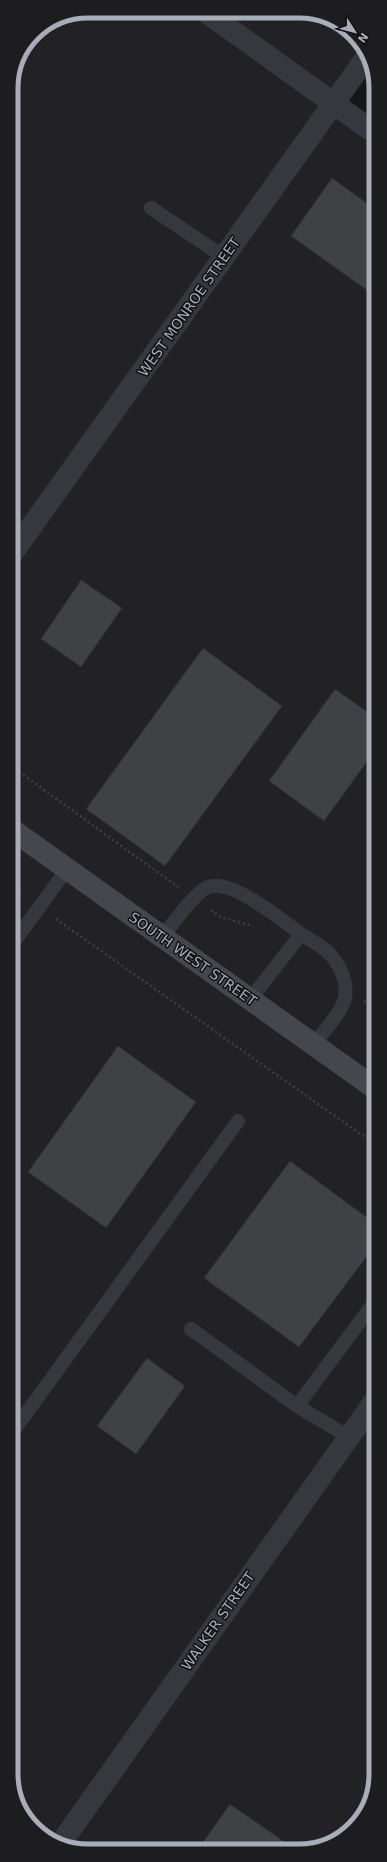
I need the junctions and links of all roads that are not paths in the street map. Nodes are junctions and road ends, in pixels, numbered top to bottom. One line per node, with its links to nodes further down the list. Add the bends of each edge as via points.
1 (214, 18): 3 (street)
2 (364, 61): 3 (street, WEST MONROE STREET)
3 (334, 103): 4 (street); 6 (street, WEST MONROE STREET)
4 (369, 129)
5 (151, 208): 6 (lane)
6 (224, 257): 7 (street, WEST MONROE STREET)
7 (18, 545)
8 (18, 834): 9 (main road, SOUTH WEST STREET)
9 (67, 869): 11 (lane); 12 (main road, SOUTH WEST STREET)
10 (301, 934): 12 (lane, via 246,896 224,886 207,887 194,898); 13 (lane); 14 (lane, via 331,955 344,982 345,995 342,1005)
11 (18, 937)
12 (162, 937): 13 (main road, SOUTH WEST STREET)
13 (250, 1000): 14 (main road, SOUTH WEST STREET)
14 (314, 1045): 15 (main road, SOUTH WEST STREET)
15 (369, 1084)
16 (238, 1121): 21 (lane)
17 (369, 1321): 19 (lane)
18 (191, 1329): 19 (lane)
19 (297, 1406): 22 (lane)
20 (369, 1412): 22 (street, WALKER STREET)
21 (18, 1425)
22 (349, 1436): 23 (street, WALKER STREET)
23 (63, 1839)

